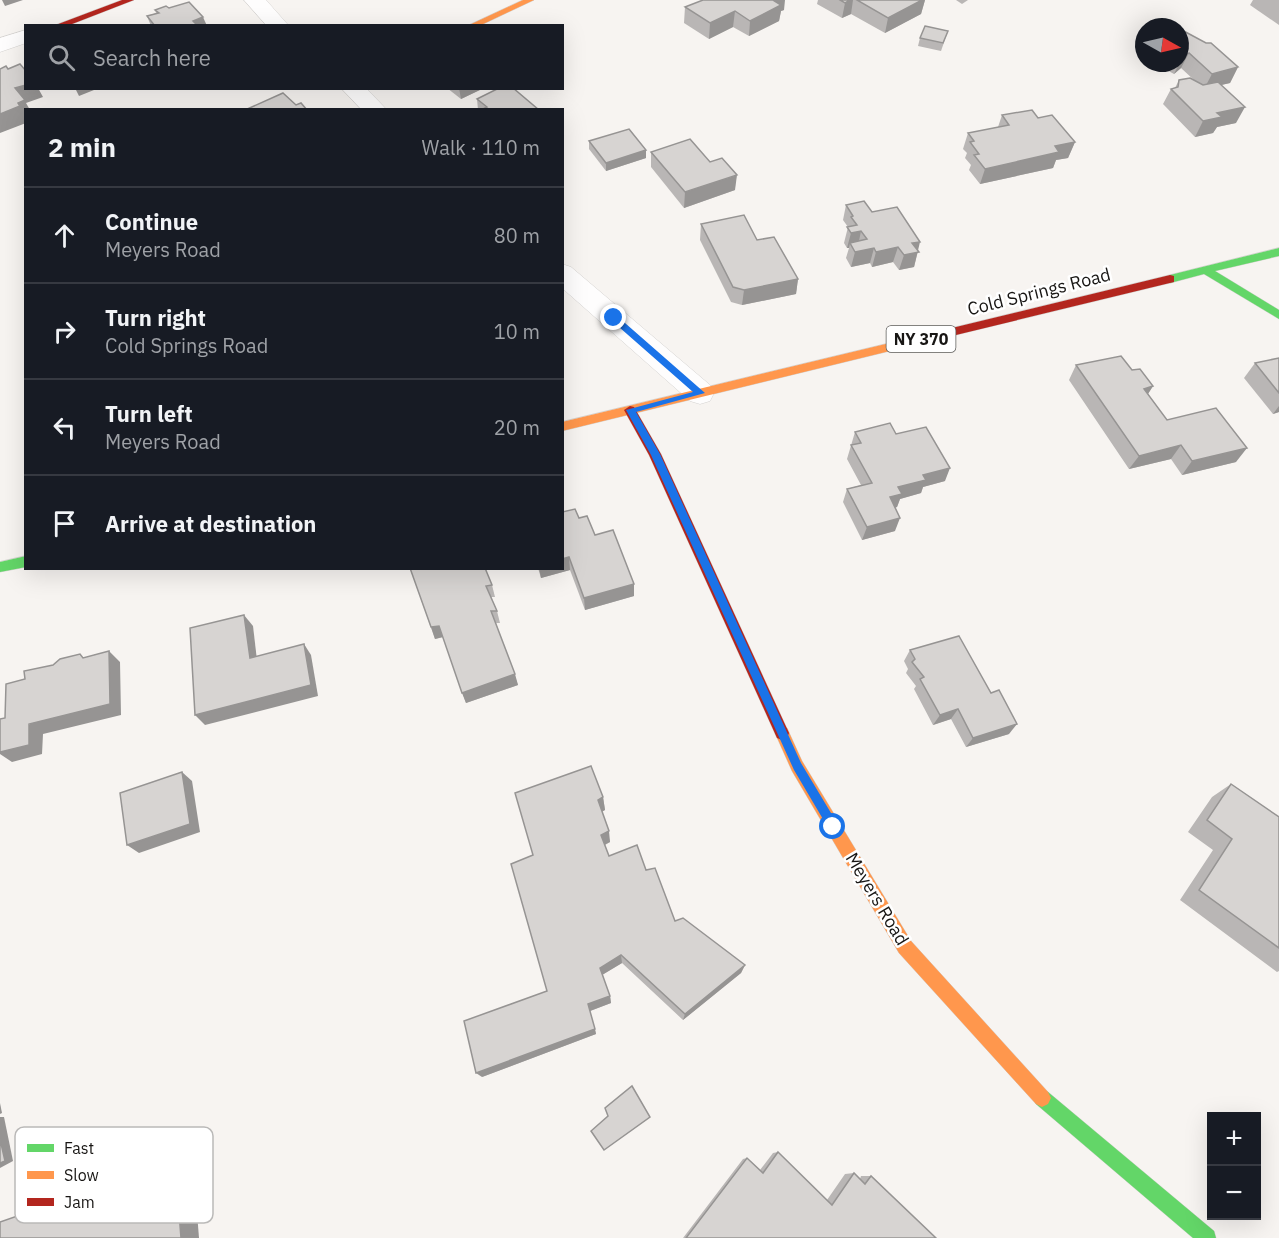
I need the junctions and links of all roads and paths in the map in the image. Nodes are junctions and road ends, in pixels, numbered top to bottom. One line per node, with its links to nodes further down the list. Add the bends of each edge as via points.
1 (130, 0): 4 (street)
2 (254, 0): 5 (street)
3 (531, 0): 6 (street)
4 (63, 24)
5 (277, 24)
6 (476, 24)
7 (24, 37): 8 (street)
8 (0, 45)
9 (354, 90): 10 (street)
10 (374, 108)
11 (1279, 252): 12 (street, Cold Springs Road / NY 370)
12 (1205, 270): 14 (street); 15 (street, Cold Springs Road / NY 370)
13 (564, 275): 15 (street)
14 (1279, 315)
15 (700, 393): 16 (street, Cold Springs Road / NY 370)
16 (630, 410): 17 (street, Cold Springs Road / NY 370); 20 (street, Meyers Road, via 656,454 797,766 905,947 1050,1107)
17 (564, 426)
18 (24, 561): 19 (street)
19 (0, 567)
20 (1207, 1238)

